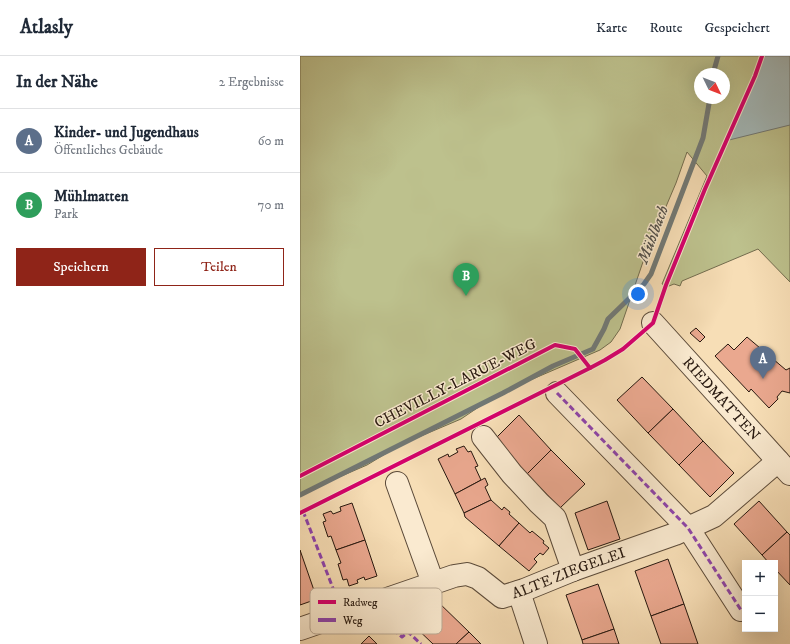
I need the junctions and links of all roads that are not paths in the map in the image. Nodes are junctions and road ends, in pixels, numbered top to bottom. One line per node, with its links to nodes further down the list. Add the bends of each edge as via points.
1 (652, 323): 4 (street, RIEDMATTEN)
2 (557, 393): 6 (street)
3 (483, 437): 7 (street, via 512,474 555,518)
4 (784, 468): 6 (street, ALTE ZIEGELEI, via 714,516)
5 (397, 482): 8 (street)
6 (688, 528): 7 (street, ALTE ZIEGELEI); 11 (street)
7 (573, 570): 10 (street, ALTE ZIEGELEI)
8 (433, 583): 9 (street, ALTE ZIEGELEI); 10 (street, ALTE ZIEGELEI, via 467,574 478,578 502,597)
9 (419, 588)
10 (519, 592): 14 (street)
11 (741, 610)
12 (310, 626): 13 (street, ALTE ZIEGELEI)
13 (300, 629)
14 (536, 644)

